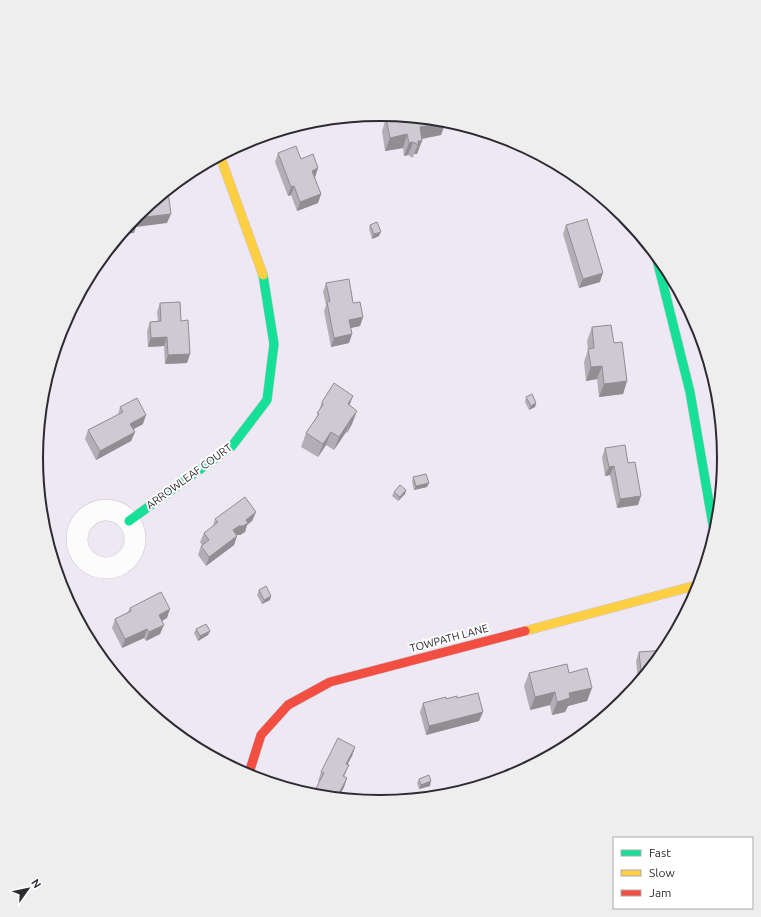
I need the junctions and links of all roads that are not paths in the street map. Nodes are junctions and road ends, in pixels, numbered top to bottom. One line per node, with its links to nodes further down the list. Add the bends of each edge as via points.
1 (222, 161): 3 (street, ARROWLEAF COURT, via 263,274 274,344 267,400 232,446)
2 (659, 268): 4 (street, via 690,392)
3 (129, 521)
4 (712, 522)
5 (693, 586): 6 (street, TOWPATH LANE, via 330,682 288,705 260,735)
6 (250, 770)

